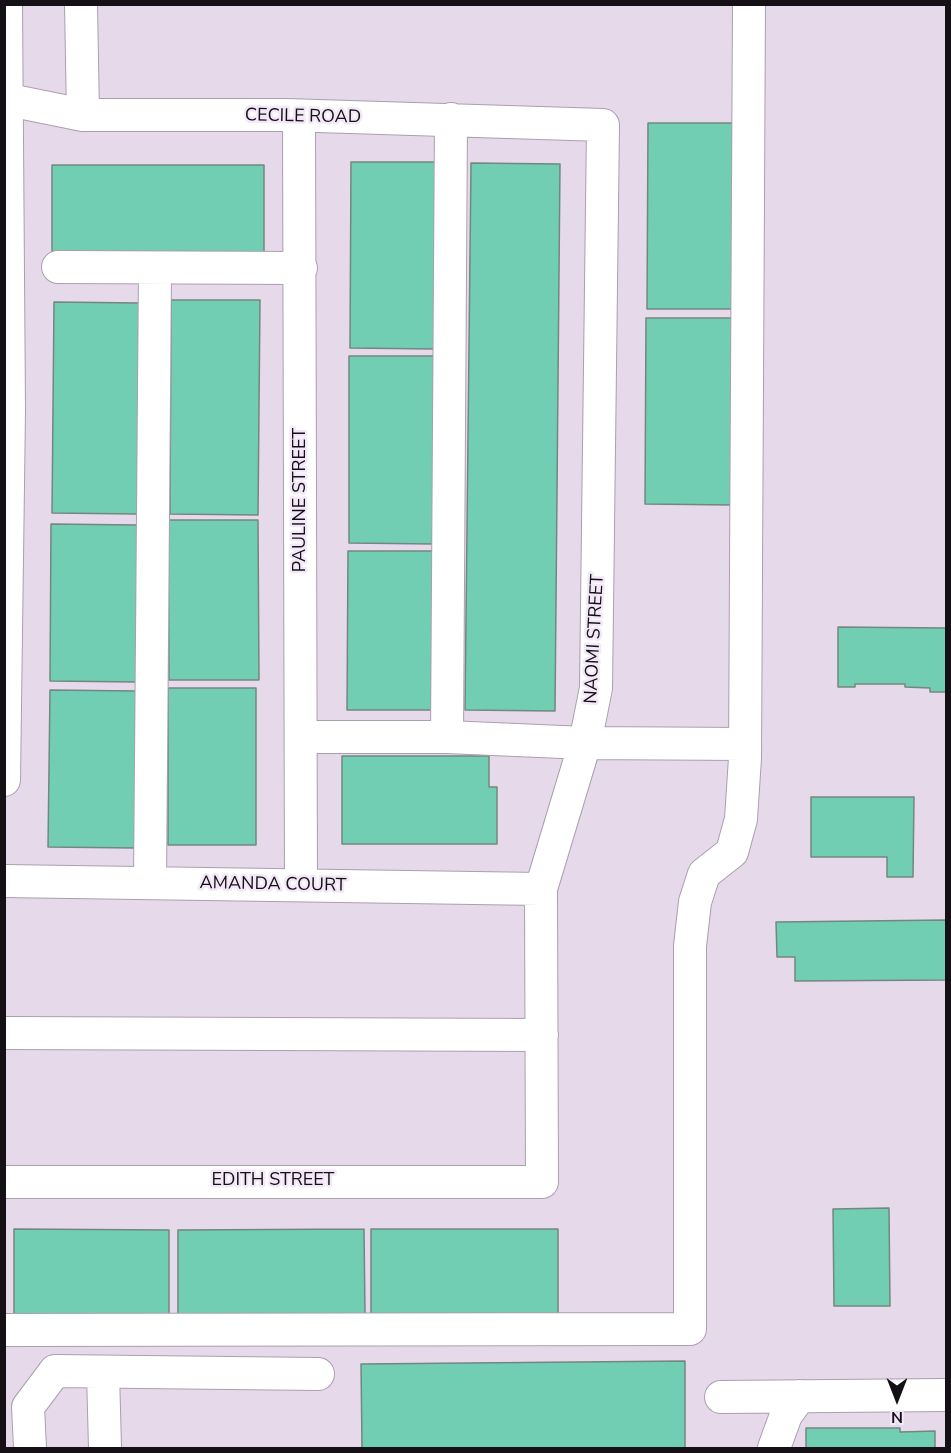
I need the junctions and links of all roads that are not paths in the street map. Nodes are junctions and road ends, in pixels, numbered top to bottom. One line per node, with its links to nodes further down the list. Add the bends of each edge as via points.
1 (6, 4): 4 (street)
2 (81, 4): 5 (street)
3 (749, 4): 17 (street)
4 (5, 99): 5 (street, CECILE ROAD); 12 (street)
5 (83, 115): 6 (street, CECILE ROAD)
6 (299, 116): 7 (street, CECILE ROAD); 10 (street, PAULINE STREET)
7 (451, 119): 8 (street, CECILE ROAD); 15 (street)
8 (603, 125): 16 (street, NAOMI STREET, via 596,688)
9 (58, 267): 11 (street)
10 (300, 268): 11 (street); 14 (street, PAULINE STREET)
11 (155, 269): 20 (street)
12 (7, 410): 13 (street)
13 (6, 736): 18 (street)
14 (300, 737): 15 (street); 21 (street, PAULINE STREET)
15 (447, 737): 16 (street)
16 (585, 743): 17 (street); 22 (street, NAOMI STREET)
17 (745, 744): 27 (street, via 741,819 732,852 704,874 695,902 690,946 690,1329)
18 (4, 780)
19 (4, 881): 20 (street, AMANDA COURT)
20 (150, 883): 21 (street, AMANDA COURT)
21 (301, 885): 22 (street, AMANDA COURT)
22 (541, 889): 24 (street, NAOMI STREET)
23 (4, 1033): 24 (street)
24 (542, 1035): 26 (street, NAOMI STREET)
25 (4, 1182): 26 (street, EDITH STREET)
26 (542, 1182)
27 (4, 1330)
28 (103, 1372): 29 (street); 33 (street, via 55,1371 28,1407); 34 (street)
29 (318, 1374)
30 (946, 1395): 31 (street)
31 (800, 1396): 32 (street); 35 (street, via 786,1415)
32 (721, 1397)
33 (30, 1449)
34 (105, 1449)
35 (774, 1449)

